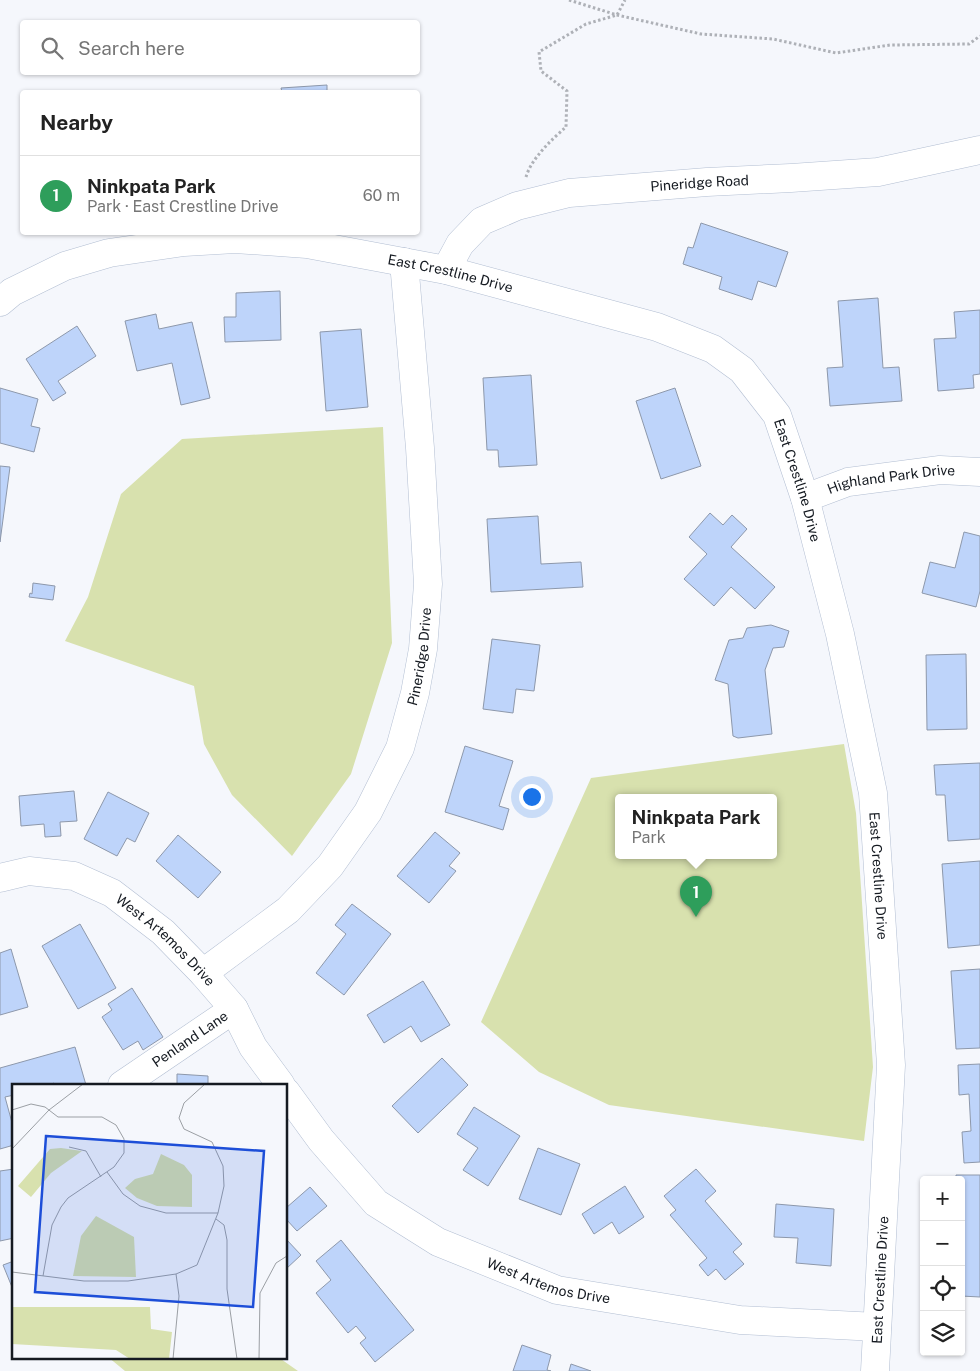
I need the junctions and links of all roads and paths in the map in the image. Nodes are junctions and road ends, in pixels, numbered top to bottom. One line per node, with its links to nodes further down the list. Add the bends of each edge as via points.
1 (569, 0): 3 (path)
2 (625, 0): 3 (path)
3 (617, 15): 4 (path, via 701,34 773,39 836,53 890,45 969,44); 6 (path, via 586,24 539,52 541,71 567,91 566,127 528,168)
4 (980, 36)
5 (980, 150): 6 (street, Pineridge Road, via 878,172 569,193)
6 (517, 206): 8 (street, Pineridge Road, via 482,221 460,244)
7 (404, 262): 8 (street, East Crestline Drive); 9 (street, East Crestline Drive, via 307,244 235,239 184,242 109,253 65,266 12,292); 13 (street, Pineridge Drive, via 428,584 423,649 400,748 368,812 330,866 288,910)
8 (446, 270): 11 (street, East Crestline Drive, via 657,327 712,349 742,370 777,415)
9 (0, 302)
10 (980, 472): 11 (street, Highland Park Drive, via 940,470 848,482)
11 (805, 498): 18 (street, East Crestline Drive, via 840,634 873,793 891,1065)
12 (0, 878): 13 (street, West Artemos Drive, via 29,871 74,876 112,893 163,932)
13 (203, 973): 14 (street, West Artemos Drive)
14 (234, 1009): 15 (street, Penland Lane); 16 (street, West Artemos Drive, via 254,1047)
15 (123, 1084)
16 (280, 1084)
17 (288, 1095): 18 (street, West Artemos Drive, via 320,1140 376,1203 438,1242 557,1290 740,1320)
18 (877, 1326): 19 (street, East Crestline Drive)
19 (875, 1371)

